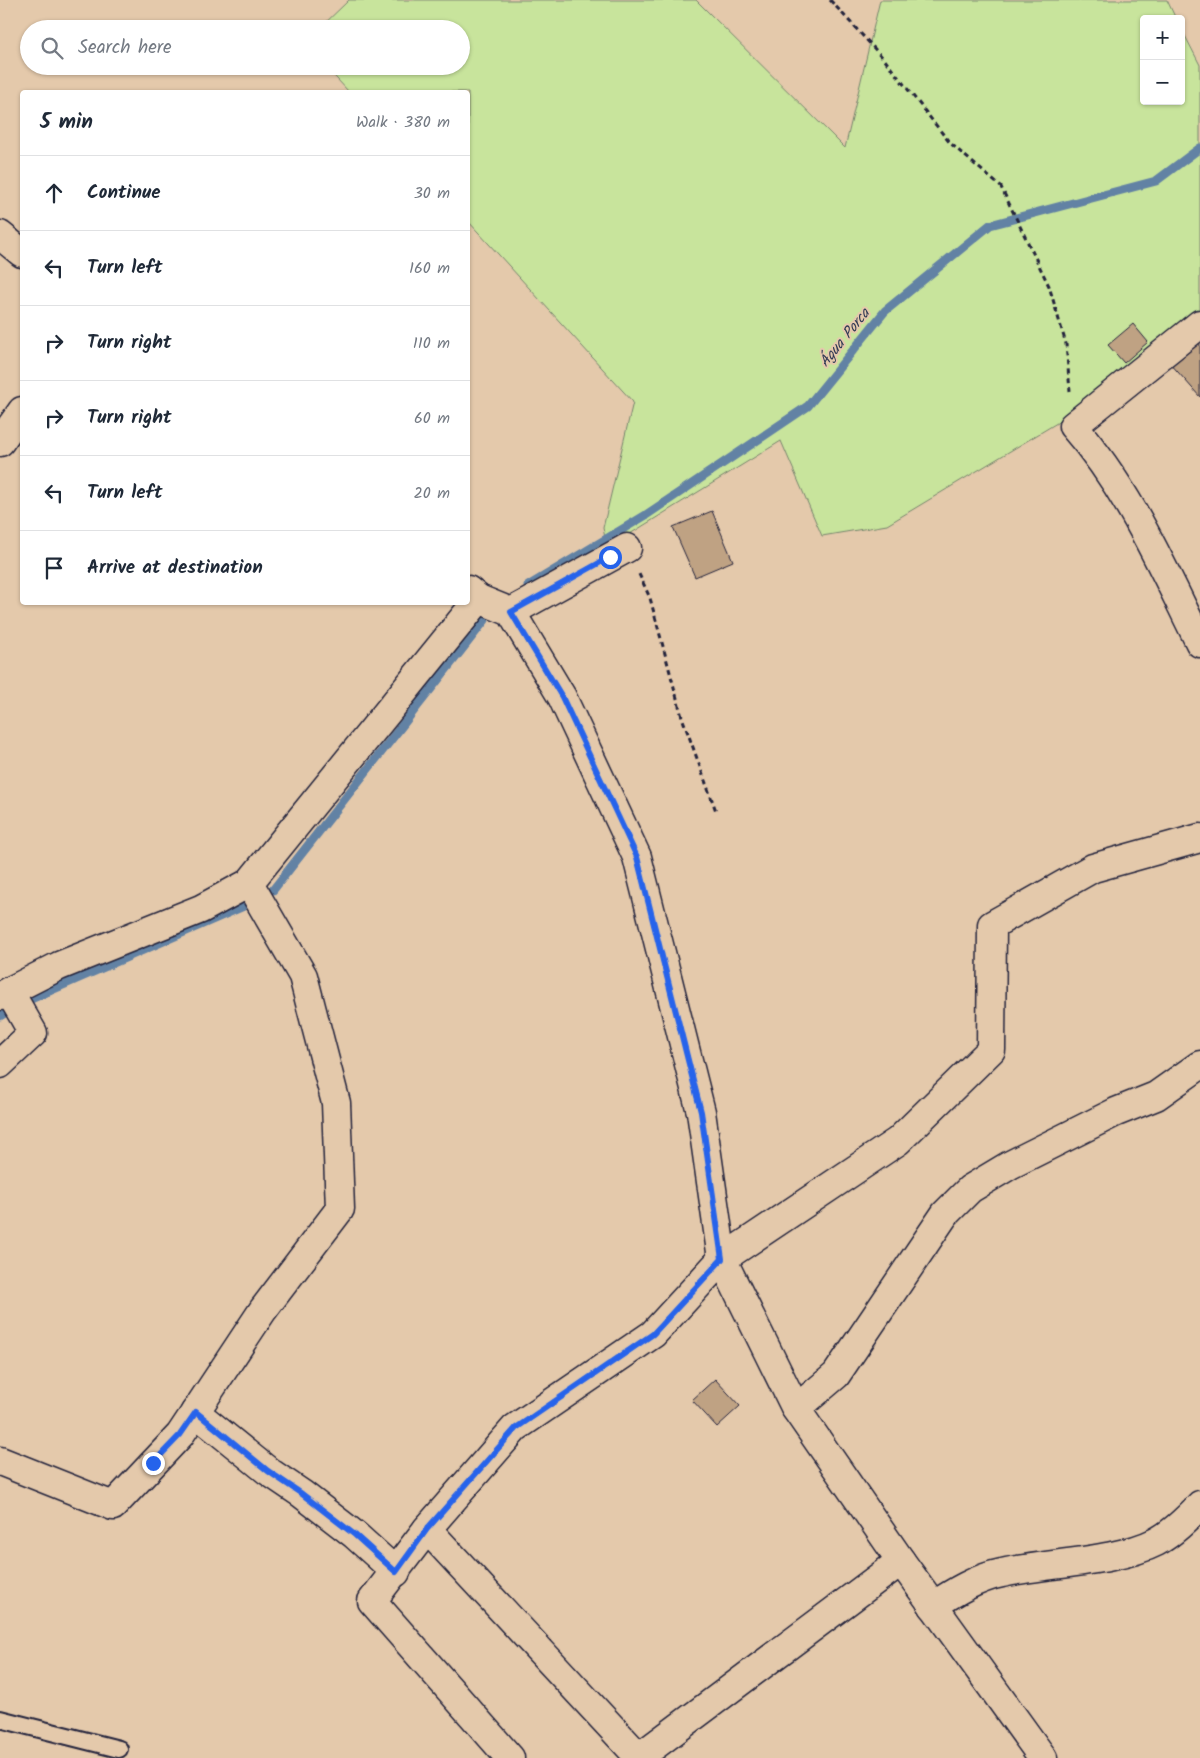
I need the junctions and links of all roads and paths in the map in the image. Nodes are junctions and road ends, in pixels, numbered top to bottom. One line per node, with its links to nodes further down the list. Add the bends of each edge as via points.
1 (830, 0): 6 (path, via 884,59 950,143 1001,188 1049,286 1066,344)
2 (0, 235): 3 (street)
3 (20, 251)
4 (1200, 324): 6 (street)
5 (20, 414): 7 (street)
6 (1074, 426): 12 (street, via 1097,453 1145,532)
7 (0, 442)
8 (627, 548): 11 (street); 13 (path, via 650,598 682,717)
9 (473, 594): 11 (street)
10 (464, 605): 15 (street)
11 (511, 612): 19 (street, via 562,697 637,857 701,1112)
12 (1200, 643)
13 (716, 811)
14 (1200, 838): 19 (street, via 1093,868 992,925 991,1050 898,1141)
15 (249, 883): 16 (street, via 201,909 59,966); 21 (street, via 303,976 336,1103 340,1209 263,1310)
16 (4, 994): 17 (street, via 33,1033)
17 (0, 1064)
18 (1200, 1065): 20 (street, via 1156,1096 1010,1165 970,1189 945,1214 836,1375)
19 (722, 1259): 20 (street); 24 (street, via 653,1334 516,1428)
20 (796, 1409): 25 (street)
21 (196, 1412): 22 (street, via 180,1435 113,1506); 26 (street, via 268,1471 355,1535)
22 (0, 1461)
23 (1200, 1505): 27 (street, via 1182,1524 1156,1542 1131,1551 1001,1573 958,1590)
24 (427, 1529): 26 (street); 31 (street)
25 (901, 1561): 27 (street); 31 (street)
26 (396, 1572): 30 (street, via 372,1601)
27 (933, 1606): 32 (street)
28 (0, 1719): 29 (lane)
29 (119, 1749)
30 (510, 1758)
31 (639, 1758)
32 (1043, 1758)

